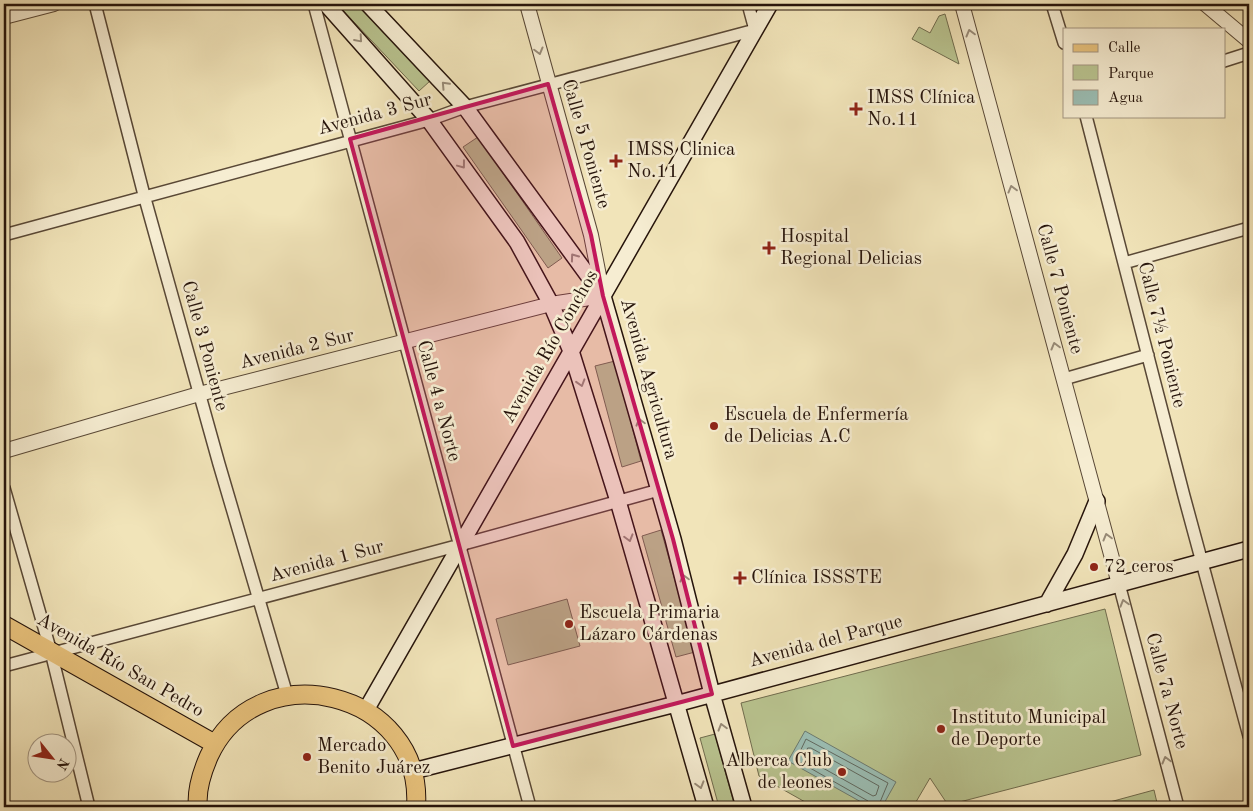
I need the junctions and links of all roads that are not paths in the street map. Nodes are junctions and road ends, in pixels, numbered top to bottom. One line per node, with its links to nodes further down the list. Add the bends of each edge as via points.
1 (54, 4): 12 (street)
2 (95, 4): 23 (street, Calle 3 Poniente)
3 (314, 4): 22 (street, Calle 4 a Norte)
4 (326, 4): 21 (main road, one-way to 21)
5 (368, 4): 19 (main road, Avenida Agricultura, one-way to 5)
6 (527, 4): 18 (street, Calle 5 Poniente, one-way to 18)
7 (748, 4): 13 (street)
8 (770, 4): 13 (main road, Avenida Río Conchos)
9 (962, 4): 32 (street, Calle 7 Poniente, one-way to 9)
10 (1052, 4): 14 (street)
11 (1205, 4): 15 (street)
12 (4, 17)
13 (755, 30): 18 (street, Avenida 3 Sur); 27 (main road, Avenida Río Conchos)
14 (1063, 40)
15 (1249, 41)
16 (1249, 53): 17 (street)
17 (1226, 60)
18 (548, 84): 19 (street, Avenida 3 Sur); 27 (street, Calle 5 Poniente, via 591,235)
19 (465, 106): 21 (street, Avenida 3 Sur); 27 (main road, Avenida Agricultura, one-way to 19)
20 (1087, 118): 26 (street, Calle 7½ Poniente)
21 (429, 120): 22 (street, Avenida 3 Sur); 28 (main road, one-way to 28, via 517,242)
22 (350, 139): 23 (street, Avenida 3 Sur); 29 (street, Calle 4 a Norte)
23 (144, 196): 25 (street, Avenida 3 Sur); 33 (street, Calle 3 Poniente)
24 (1249, 228): 26 (street)
25 (4, 235)
26 (1124, 263): 31 (street, Calle 7½ Poniente)
27 (603, 296): 28 (street, Avenida 2 Sur); 30 (main road, Avenida Río Conchos); 36 (main road, Avenida Agricultura, one-way to 27)
28 (551, 304): 29 (street, Avenida 2 Sur); 30 (main road)
29 (404, 342): 33 (street, Avenida 2 Sur); 39 (street, Calle 4 a Norte)
30 (571, 351): 37 (main road, one-way to 37); 39 (main road, Avenida Río Conchos)
31 (1148, 355): 32 (street); 41 (street, Calle 7½ Poniente)
32 (1064, 379): 38 (street, Calle 7 Poniente)
33 (199, 394): 34 (street, Avenida 2 Sur); 43 (street, Calle 3 Poniente)
34 (4, 451)
35 (4, 488): 46 (street)
36 (659, 490): 37 (street, Avenida 1 Sur); 48 (main road, Avenida Agricultura, one-way to 36)
37 (618, 501): 39 (street, Avenida 1 Sur); 50 (main road, one-way to 50)
38 (1097, 501): 42 (street, Calle 7 Poniente, one-way to 38); 44 (main road, via 1075,554)
39 (460, 546): 43 (street, Avenida 1 Sur); 51 (main road, Avenida Río Conchos); 54 (street, Calle 4 a Norte)
40 (1249, 549): 41 (main road, Avenida del Parque)
41 (1202, 562): 42 (main road, Avenida del Parque); 52 (street, Calle 7½ Poniente)
42 (1119, 584): 44 (main road, Avenida del Parque); 62 (street, Calle 7a Norte, one-way to 42)
43 (259, 599): 46 (street, Avenida 1 Sur); 49 (street, Calle 3 Poniente)
44 (1047, 604): 48 (main road, Avenida del Parque)
45 (4, 625): 46 (main road, Avenida Río San Pedro)
46 (51, 652): 47 (street, Avenida 1 Sur); 53 (main road, Avenida Río San Pedro); 56 (street)
47 (4, 666)
48 (712, 694): 50 (main road, Avenida del Parque); 61 (main road, Avenida Agricultura, one-way to 48)
49 (287, 695): 51 (main road, via 341,698); 53 (main road, via 246,712)
50 (676, 704): 54 (main road, Avenida del Parque); 60 (main road, one-way to 60)
51 (366, 710): 55 (main road, via 397,740)
52 (1249, 736)
53 (215, 744): 57 (main road, via 202,772)
54 (513, 746): 55 (main road, Avenida del Parque); 59 (street, Calle 4 a Norte)
55 (413, 771): 58 (main road)
56 (89, 807)
57 (198, 807)
58 (416, 807)
59 (530, 807)
60 (706, 807)
61 (744, 807)
62 (1178, 807)

